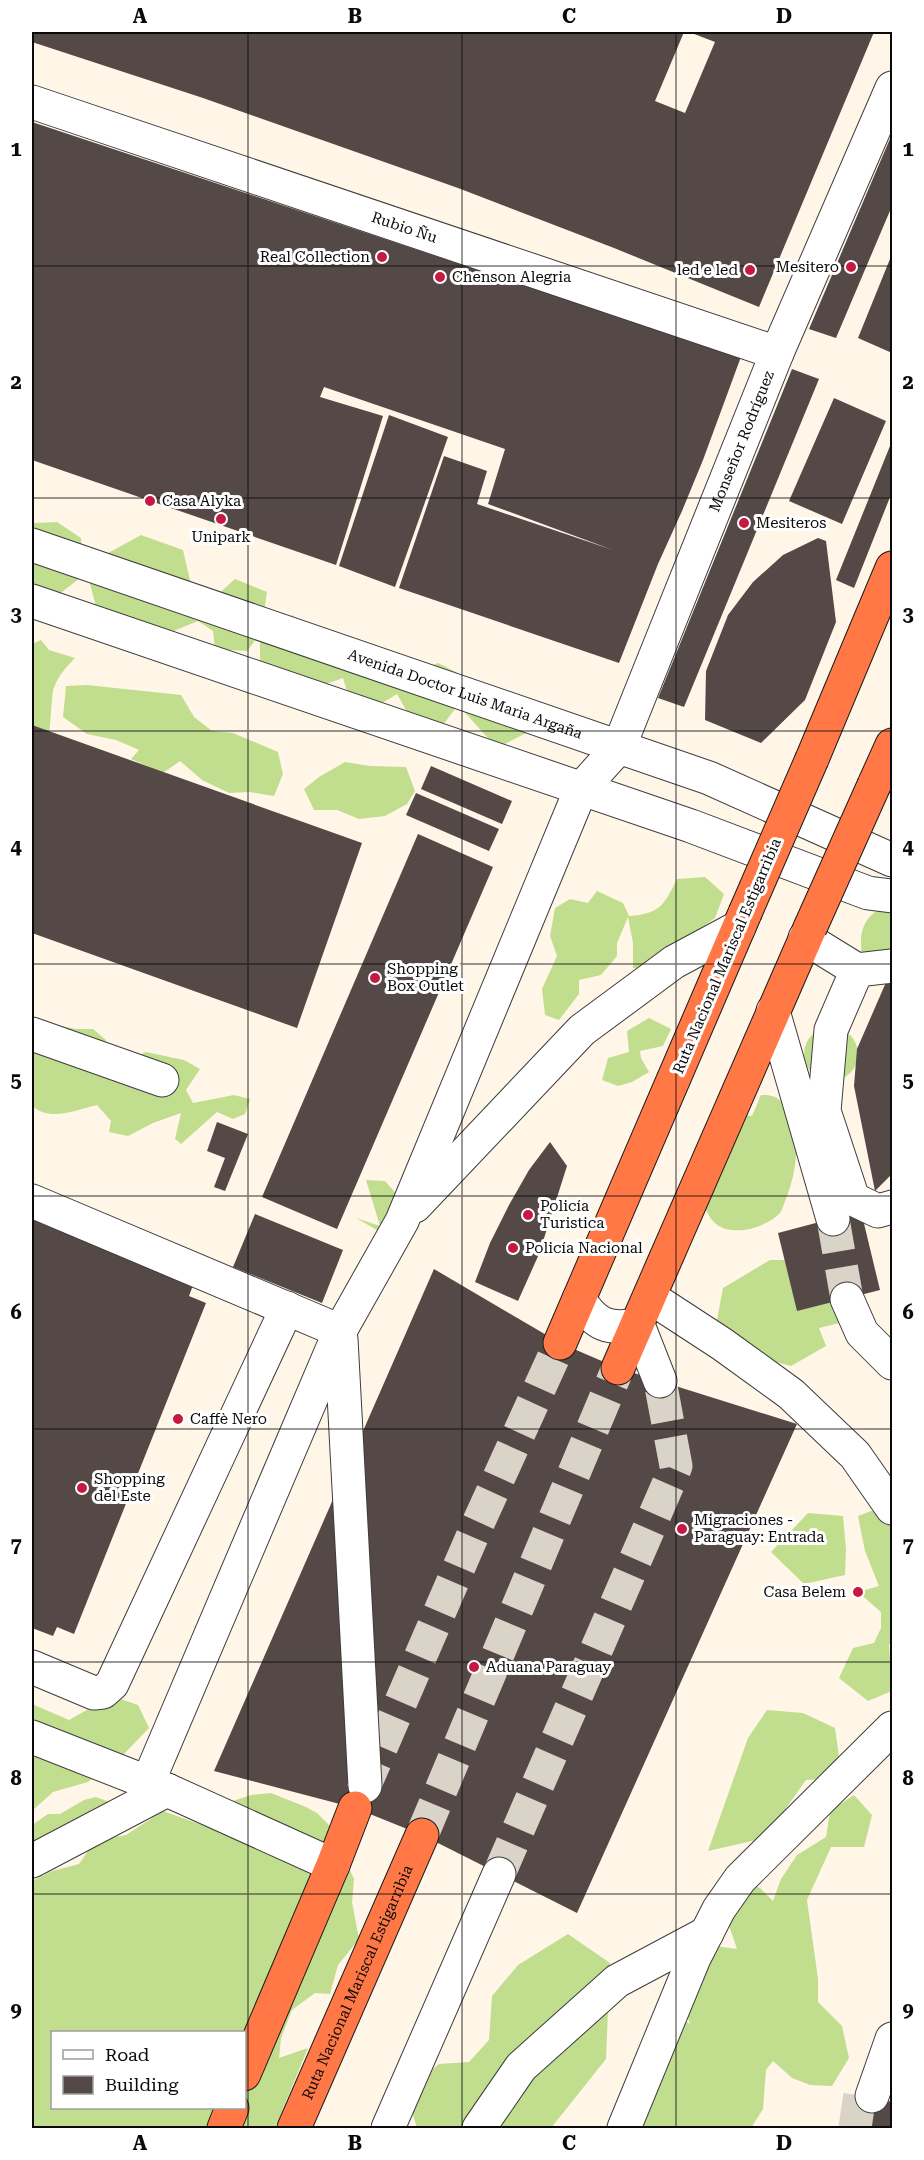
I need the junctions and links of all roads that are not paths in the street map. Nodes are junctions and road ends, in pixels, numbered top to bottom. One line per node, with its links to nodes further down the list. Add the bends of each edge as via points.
1 (892, 88): 3 (street, Monseñor Rodríguez)
2 (32, 102): 3 (street, Rubio Ñu)
3 (777, 353): 8 (street, Monseñor Rodríguez)
4 (32, 545): 8 (street, Avenida Doctor Luis Maria Argaña)
5 (892, 568): 12 (highway, Ruta Nacional Mariscal Estigarribia, bridge)
6 (32, 601): 9 (street)
7 (892, 745): 13 (highway, bridge)
8 (619, 747): 9 (street, Monseñor Rodríguez); 10 (street, Avenida Doctor Luis Maria Argaña, via 709,778)
9 (581, 789): 11 (street, via 868,893); 22 (street, Monseñor Rodríguez)
10 (892, 860)
11 (892, 896)
12 (742, 920): 22 (street, via 674,962 582,1030); 23 (highway, Ruta Nacional Mariscal Estigarribia)
13 (808, 933): 15 (street); 16 (highway)
14 (892, 966): 15 (street)
15 (857, 970): 20 (street, via 831,1030 824,1111 853,1199 878,1211)
16 (772, 1011): 21 (street); 26 (highway)
17 (32, 1034): 18 (street)
18 (162, 1080)
19 (32, 1201): 25 (street)
20 (892, 1207)
21 (833, 1219)
22 (402, 1221): 27 (street)
23 (579, 1299): 26 (street, via 588,1314 603,1325 621,1328); 28 (highway, Ruta Nacional Mariscal Estigarribia)
24 (847, 1299): 29 (street, via 862,1333)
25 (287, 1308): 27 (street); 33 (street, via 112,1684 103,1692 93,1693)
26 (644, 1311): 30 (highway); 31 (street); 32 (street, via 722,1344 791,1394 855,1455)
27 (340, 1331): 36 (street); 37 (street)
28 (560, 1343)
29 (892, 1361)
30 (618, 1368)
31 (660, 1381)
32 (892, 1508)
33 (32, 1667)
34 (892, 1728): 42 (street, via 741,1880)
35 (32, 1737): 36 (street)
36 (158, 1786): 39 (street); 40 (street)
37 (360, 1797): 40 (highway)
38 (422, 1835): 48 (highway, Ruta Nacional Mariscal Estigarribia)
39 (32, 1862)
40 (333, 1865): 44 (highway)
41 (499, 1874): 49 (street)
42 (707, 1933): 50 (street, via 617,1981 521,2067); 51 (street)
43 (892, 2039): 45 (street)
44 (246, 2069)
45 (872, 2096)
46 (232, 2109): 47 (highway)
47 (224, 2128)
48 (294, 2128)
49 (388, 2128)
50 (479, 2128)
51 (624, 2128)

